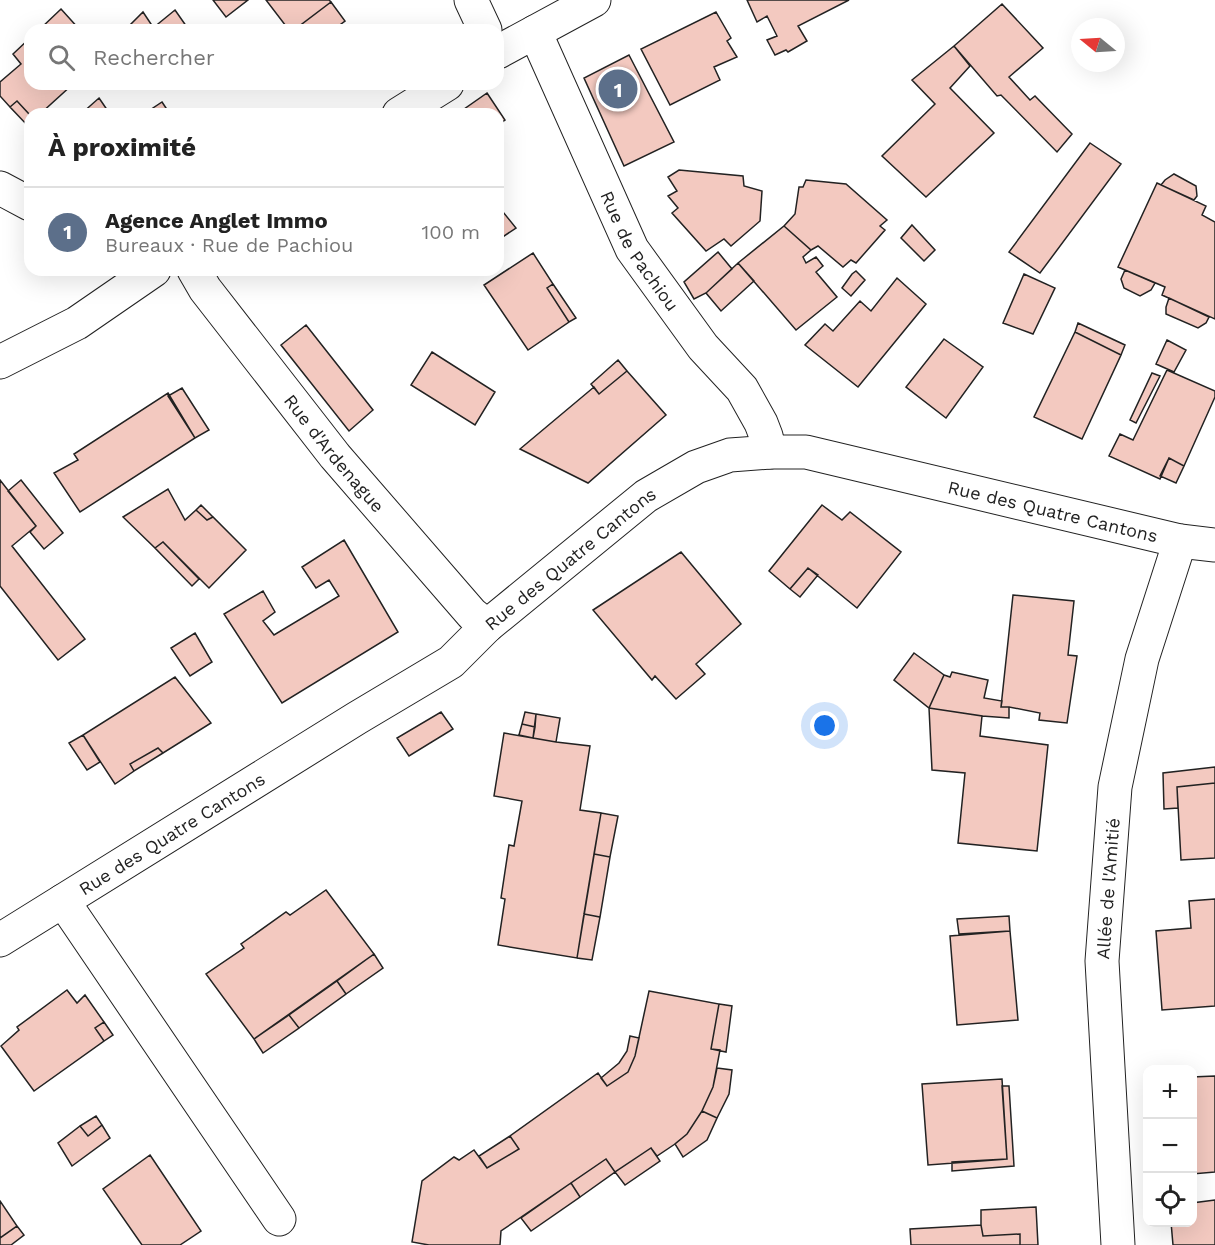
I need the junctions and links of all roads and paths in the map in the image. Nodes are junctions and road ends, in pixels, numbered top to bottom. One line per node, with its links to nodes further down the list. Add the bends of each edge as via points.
1 (471, 0): 3 (street)
2 (594, 0): 4 (street)
3 (482, 24)
4 (535, 32): 5 (street); 13 (street, Rue de Pachiou, via 632,249 703,347 742,389 761,423)
5 (504, 49)
6 (437, 90): 7 (street)
7 (409, 108)
8 (0, 188): 9 (street)
9 (24, 201)
10 (198, 276): 16 (street, Rue d'Ardenague, via 335,456 472,614)
11 (119, 280): 12 (street, via 77,323)
12 (0, 362)
13 (770, 452): 14 (street, Rue des Quatre Cantons, via 806,452); 16 (street, Rue des Quatre Cantons, via 730,455 696,467 646,495)
14 (1180, 541): 15 (street, Rue des Quatre Cantons); 20 (street, Allée de l'Amitié, via 1142,659 1115,787 1102,961)
15 (1215, 545)
16 (487, 626): 17 (street, Rue des Quatre Cantons, via 451,662)
17 (63, 901): 18 (street, Rue des Quatre Cantons); 19 (street)
18 (0, 940)
19 (279, 1219)
20 (1118, 1245)

